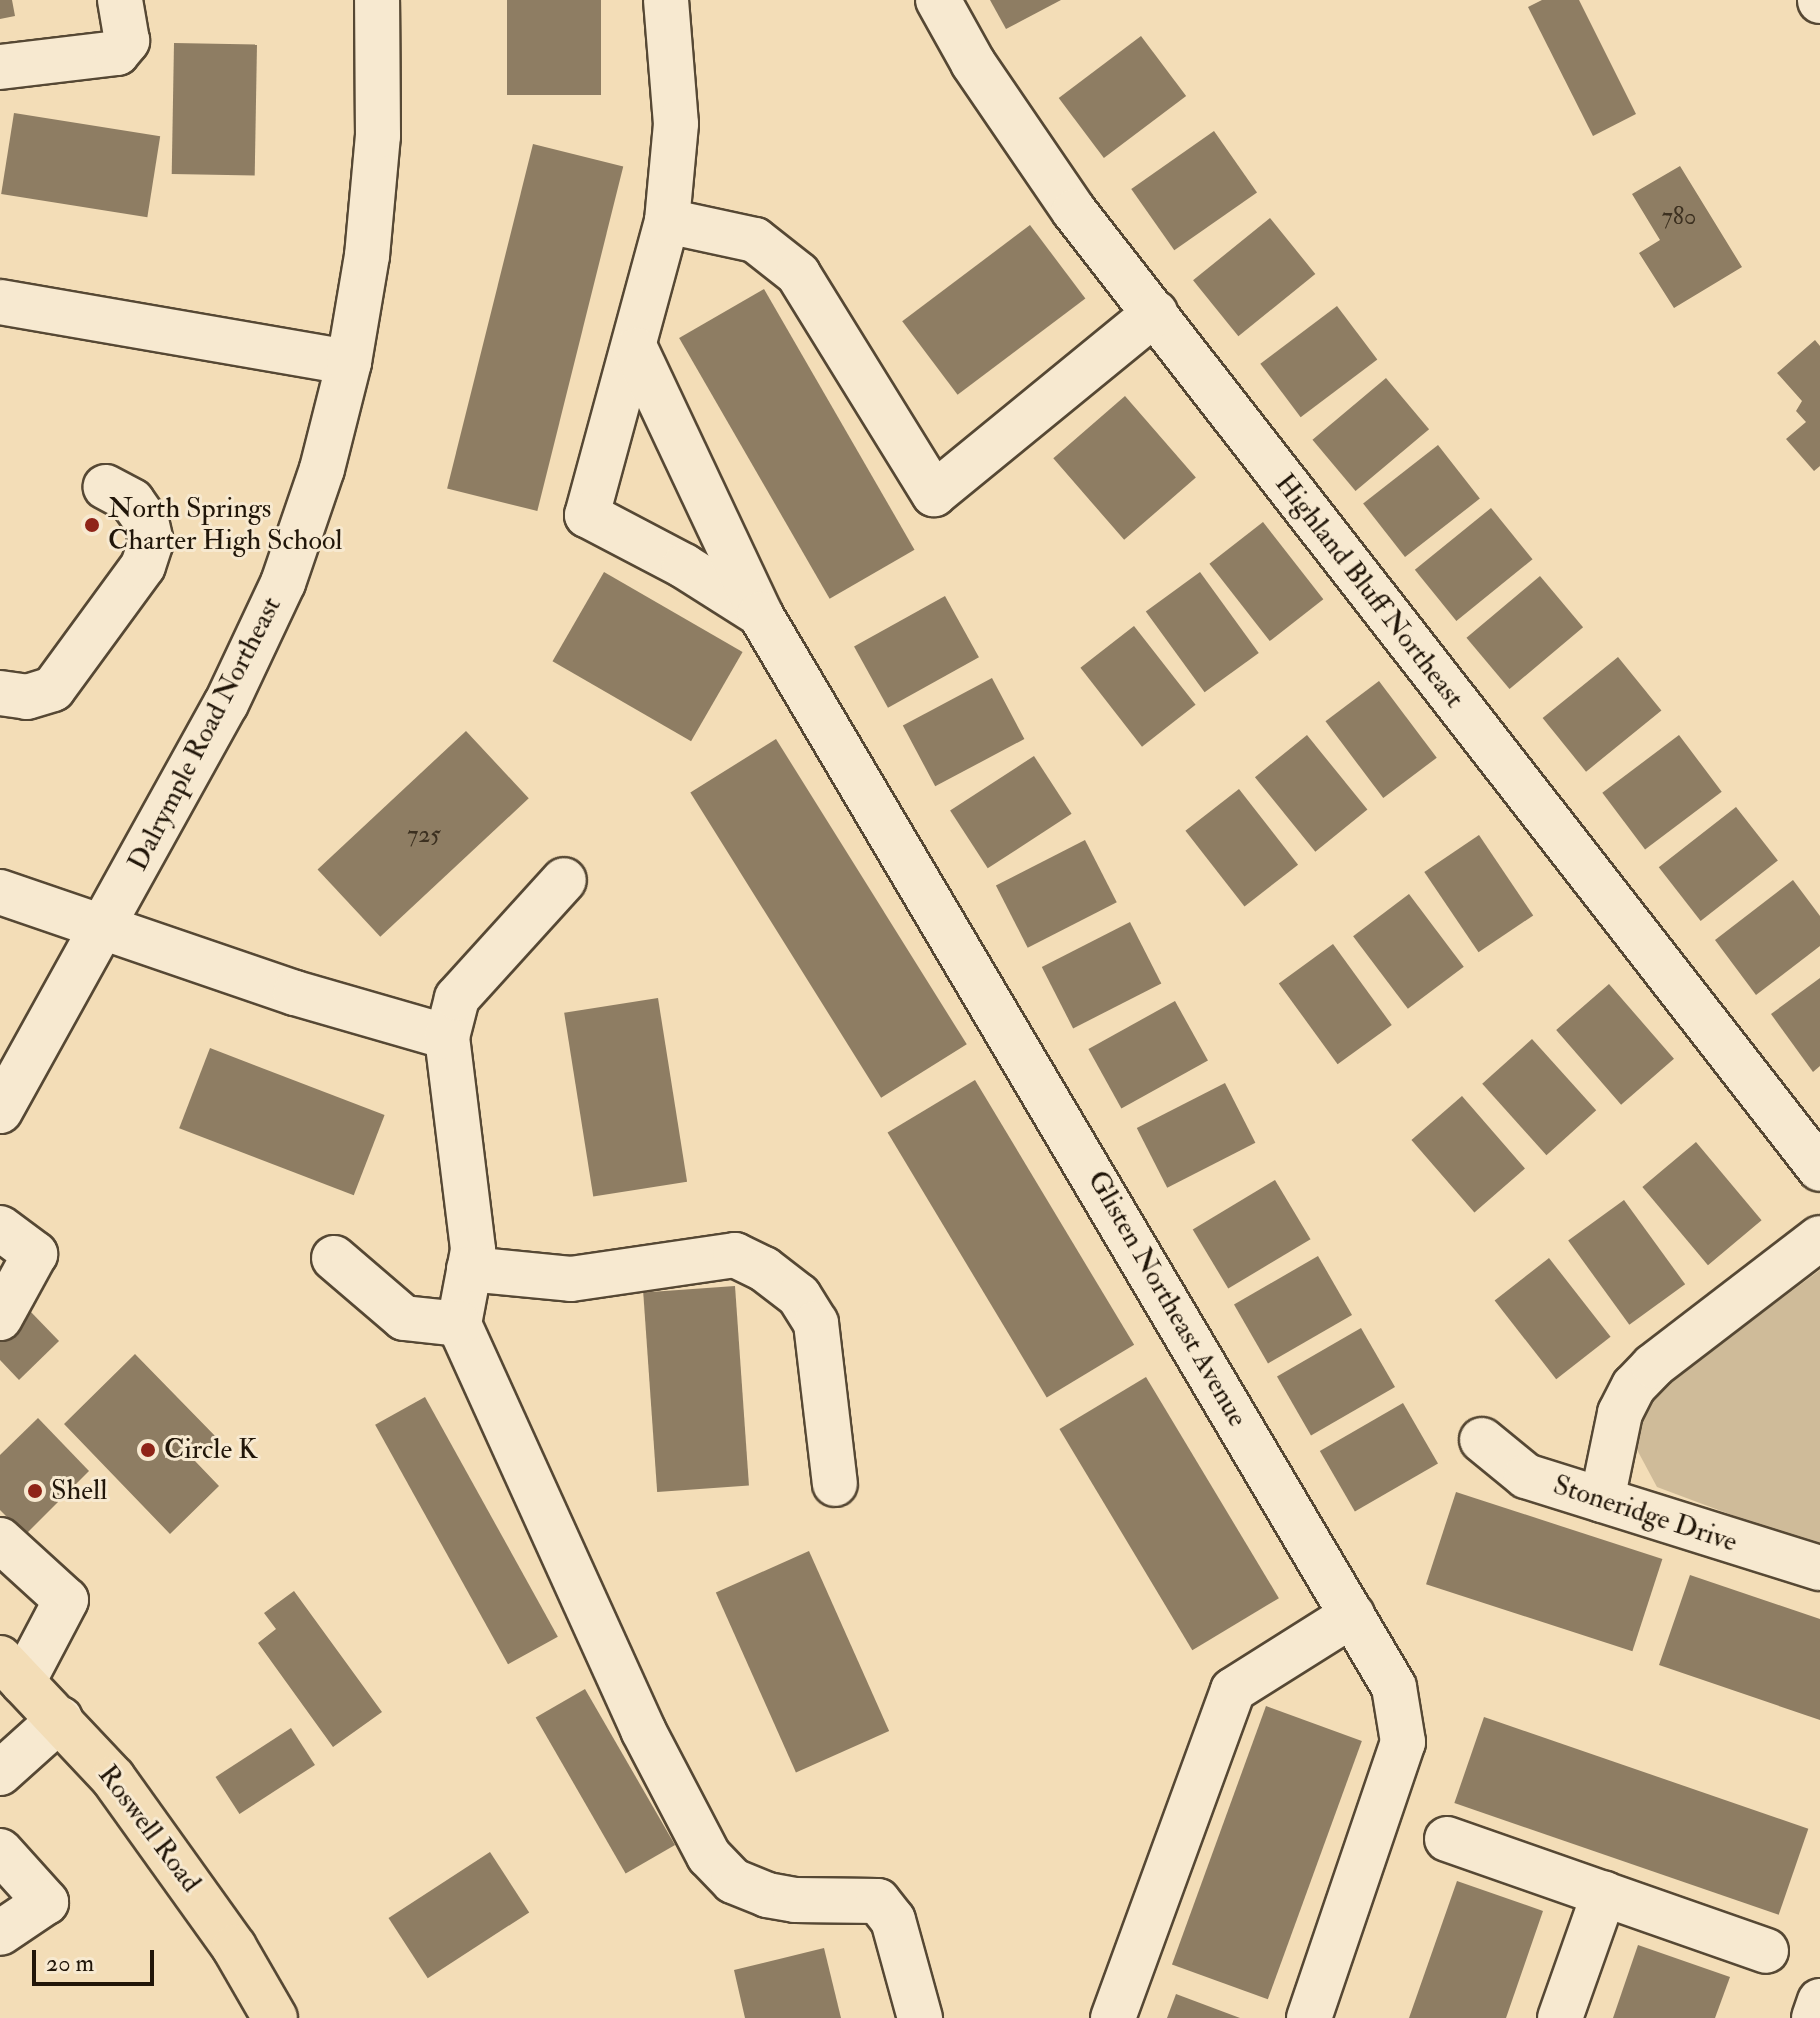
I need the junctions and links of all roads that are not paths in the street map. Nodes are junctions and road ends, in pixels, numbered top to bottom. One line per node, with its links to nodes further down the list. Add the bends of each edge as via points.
1 (120, 0): 5 (street, via 127,41 117,53)
2 (377, 0): 10 (street, Dalrymple Road Northeast, via 378,136 367,256)
3 (666, 0): 6 (street, Glisten Northeast Avenue, via 676,124)
4 (938, 0): 8 (street, Highland Bluff Northeast, via 973,63 1074,211)
5 (0, 67)
6 (667, 221): 8 (street, via 755,240 798,274 934,494); 9 (street, Glisten Northeast Avenue)
7 (0, 302): 10 (street)
8 (1155, 313): 20 (street, Highland Bluff Northeast)
9 (636, 350): 12 (street, Glisten Northeast Avenue); 12 (street, Glisten Northeast Avenue, via 587,515)
10 (349, 362): 16 (street, Dalrymple Road Northeast, via 322,469 283,583 226,704)
11 (106, 487): 13 (street, via 132,501 146,521 151,542 143,566 90,607 53,689 27,697)
12 (760, 614): 32 (street, Glisten Northeast Avenue)
13 (0, 693)
14 (564, 880): 17 (street, via 457,998)
15 (0, 892): 16 (street)
16 (104, 924): 17 (street, via 295,993); 18 (street, Dalrymple Road Northeast)
17 (447, 1037): 24 (street, via 473,1250)
18 (16, 1050): 19 (street, Dalrymple Road Northeast)
19 (0, 1111)
20 (1820, 1169)
21 (0, 1228): 25 (street, via 35,1254)
22 (1820, 1238): 29 (street, via 1634,1386 1620,1413)
23 (334, 1258): 26 (street, via 404,1318)
24 (469, 1269): 26 (street); 28 (street, via 571,1279 735,1255 764,1269 799,1296 816,1323)
25 (0, 1318)
26 (459, 1324): 43 (street, via 643,1730 709,1856 733,1881 767,1895 878,1901 893,1920)
27 (1482, 1440): 29 (street, Stoneridge Drive, via 1526,1476)
28 (835, 1484)
29 (1602, 1500): 31 (street, Stoneridge Drive)
30 (0, 1540): 33 (street, via 66,1600)
31 (1820, 1568)
32 (1352, 1615): 44 (street, via 1233,1690); 45 (street, Glisten Northeast Avenue, via 1394,1687 1403,1742)
33 (12, 1670): 34 (main road, Roswell Road)
34 (60, 1719): 35 (street); 42 (main road, Roswell Road, via 175,1861)
35 (0, 1773)
36 (1447, 1839): 38 (street)
37 (0, 1851): 39 (street, via 46,1902)
38 (1604, 1894): 40 (street); 46 (street)
39 (0, 1933)
40 (1766, 1951)
41 (1820, 2001): 47 (street)
42 (275, 2018)
43 (920, 2018)
44 (1113, 2018)
45 (1309, 2018)
46 (1560, 2018)
47 (1814, 2018)

